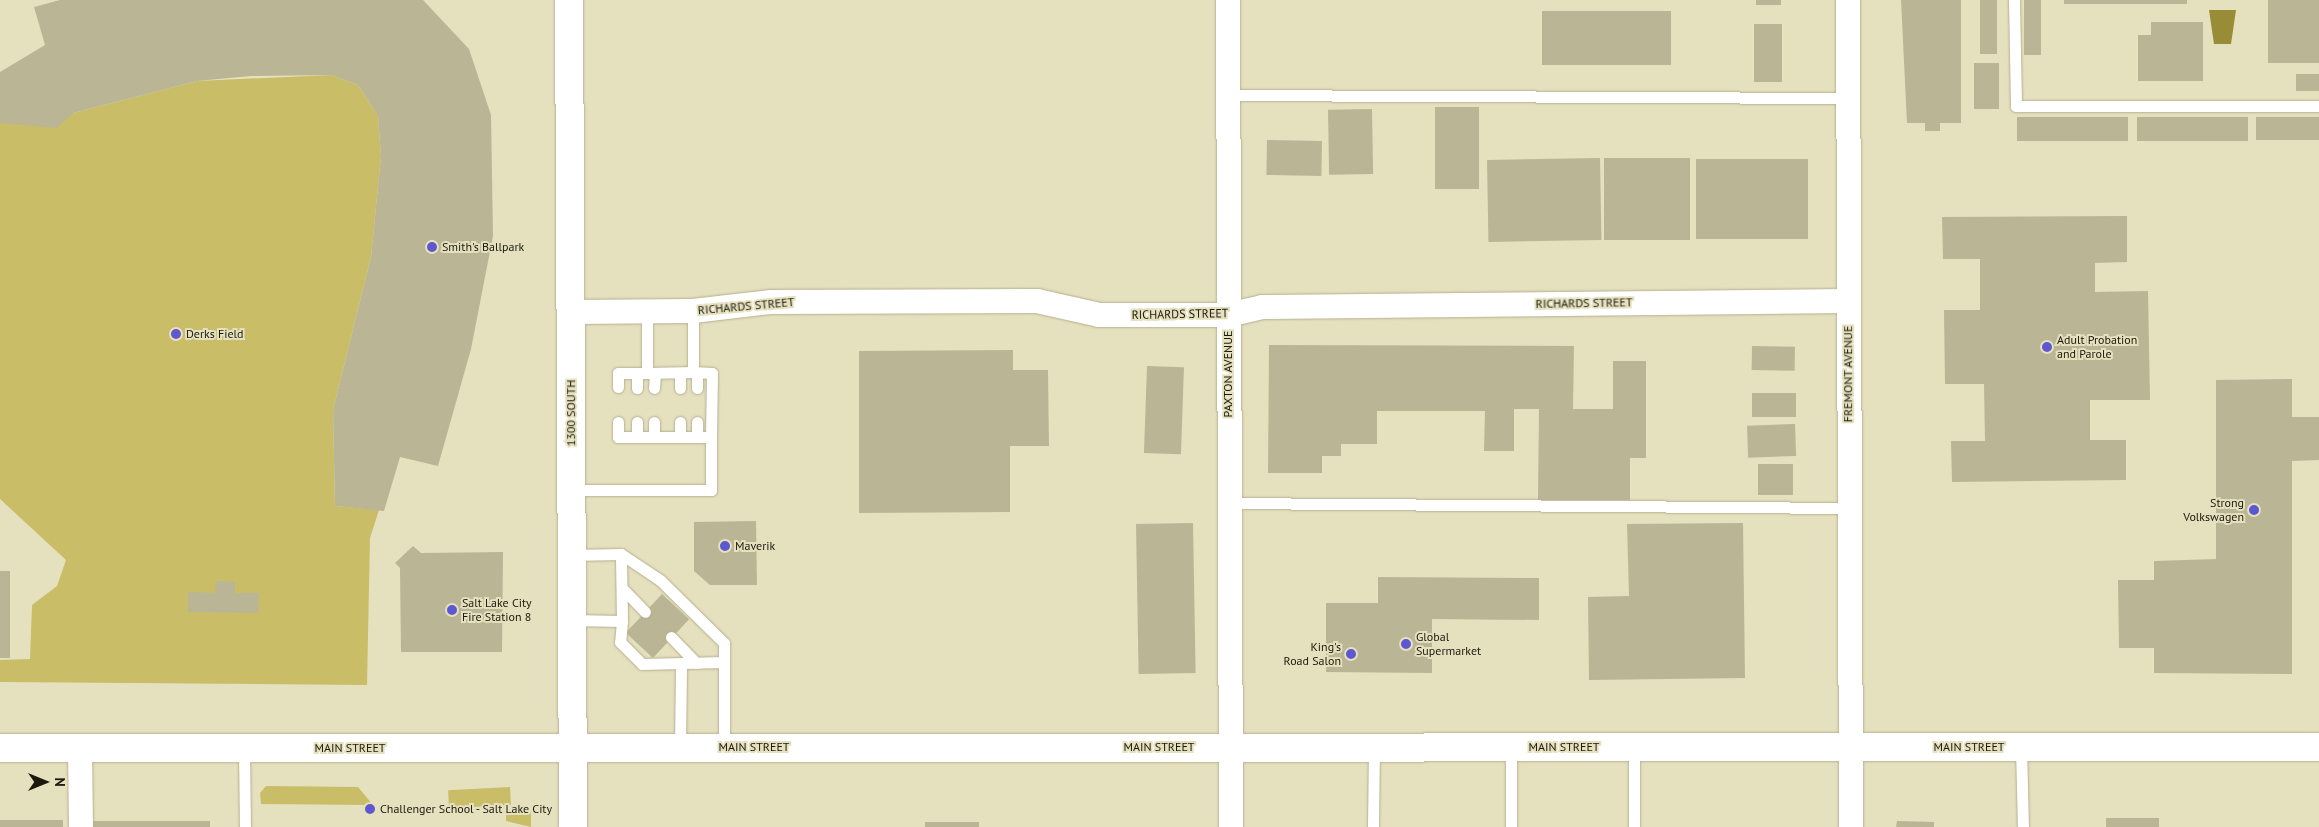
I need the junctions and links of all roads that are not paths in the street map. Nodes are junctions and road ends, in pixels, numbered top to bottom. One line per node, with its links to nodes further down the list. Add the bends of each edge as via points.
1 (570, 0): 11 (street, 1300 SOUTH)
2 (1228, 0): 5 (street, PAXTON AVENUE)
3 (1848, 0): 6 (street, FREMONT AVENUE)
4 (2014, 0): 7 (lane, via 2016,106)
5 (1228, 95): 6 (lane); 12 (street, PAXTON AVENUE)
6 (1848, 98): 8 (street, FREMONT AVENUE)
7 (2319, 106)
8 (1848, 301): 12 (street, RICHARDS STREET, via 1262,307); 33 (street, FREMONT AVENUE)
9 (648, 311): 10 (street, RICHARDS STREET); 11 (street, RICHARDS STREET); 15 (lane)
10 (693, 311): 12 (street, RICHARDS STREET, via 771,302 1037,301 1099,315); 14 (lane)
11 (572, 312): 31 (street, 1300 SOUTH)
12 (1228, 315): 32 (street, PAXTON AVENUE)
13 (680, 372): 14 (lane); 15 (lane); 19 (lane)
14 (695, 372): 20 (lane); 30 (lane, via 712,372)
15 (646, 373): 16 (lane, via 618,373); 17 (lane); 18 (lane)
16 (618, 388)
17 (636, 388)
18 (654, 388)
19 (680, 388)
20 (697, 388)
21 (618, 422): 26 (lane, via 618,437)
22 (636, 422): 26 (lane)
23 (654, 422): 27 (lane)
24 (680, 422): 28 (lane)
25 (697, 422): 29 (lane)
26 (636, 437): 27 (lane)
27 (654, 437): 28 (lane)
28 (680, 437): 29 (lane)
29 (697, 437): 30 (lane)
30 (711, 437): 31 (lane, via 711,490)
31 (571, 490): 35 (street, 1300 SOUTH)
32 (1228, 503): 33 (lane); 45 (street, PAXTON AVENUE)
33 (1848, 508): 49 (street, FREMONT AVENUE)
34 (621, 554): 35 (lane); 36 (lane); 41 (lane, via 660,580 724,643)
35 (571, 556): 38 (street, 1300 SOUTH)
36 (622, 588): 37 (lane); 39 (lane)
37 (645, 612)
38 (572, 620): 39 (lane); 55 (street, 1300 SOUTH)
39 (622, 621): 42 (lane, via 620,642 642,664)
40 (671, 637): 43 (lane)
41 (724, 662): 43 (lane); 44 (lane)
42 (681, 663): 43 (lane); 56 (lane)
43 (696, 663)
44 (724, 747): 45 (street, MAIN STREET); 56 (street, MAIN STREET)
45 (1231, 747): 46 (street, MAIN STREET); 60 (street, PAXTON AVENUE)
46 (1374, 747): 47 (street, MAIN STREET); 61 (lane)
47 (1511, 747): 48 (street, MAIN STREET); 62 (lane)
48 (1634, 747): 49 (street, MAIN STREET); 63 (lane)
49 (1851, 747): 50 (street, MAIN STREET); 64 (street, FREMONT AVENUE)
50 (2021, 747): 51 (street, MAIN STREET); 65 (lane)
51 (2319, 747)
52 (0, 748): 53 (street, MAIN STREET)
53 (80, 748): 54 (street, MAIN STREET); 57 (street)
54 (244, 748): 55 (street, MAIN STREET); 58 (lane)
55 (572, 748): 56 (street, MAIN STREET); 59 (street, 1300 SOUTH)
56 (680, 748)
57 (81, 827)
58 (245, 827)
59 (573, 827)
60 (1231, 827)
61 (1374, 827)
62 (1511, 827)
63 (1634, 827)
64 (1852, 827)
65 (2023, 827)

